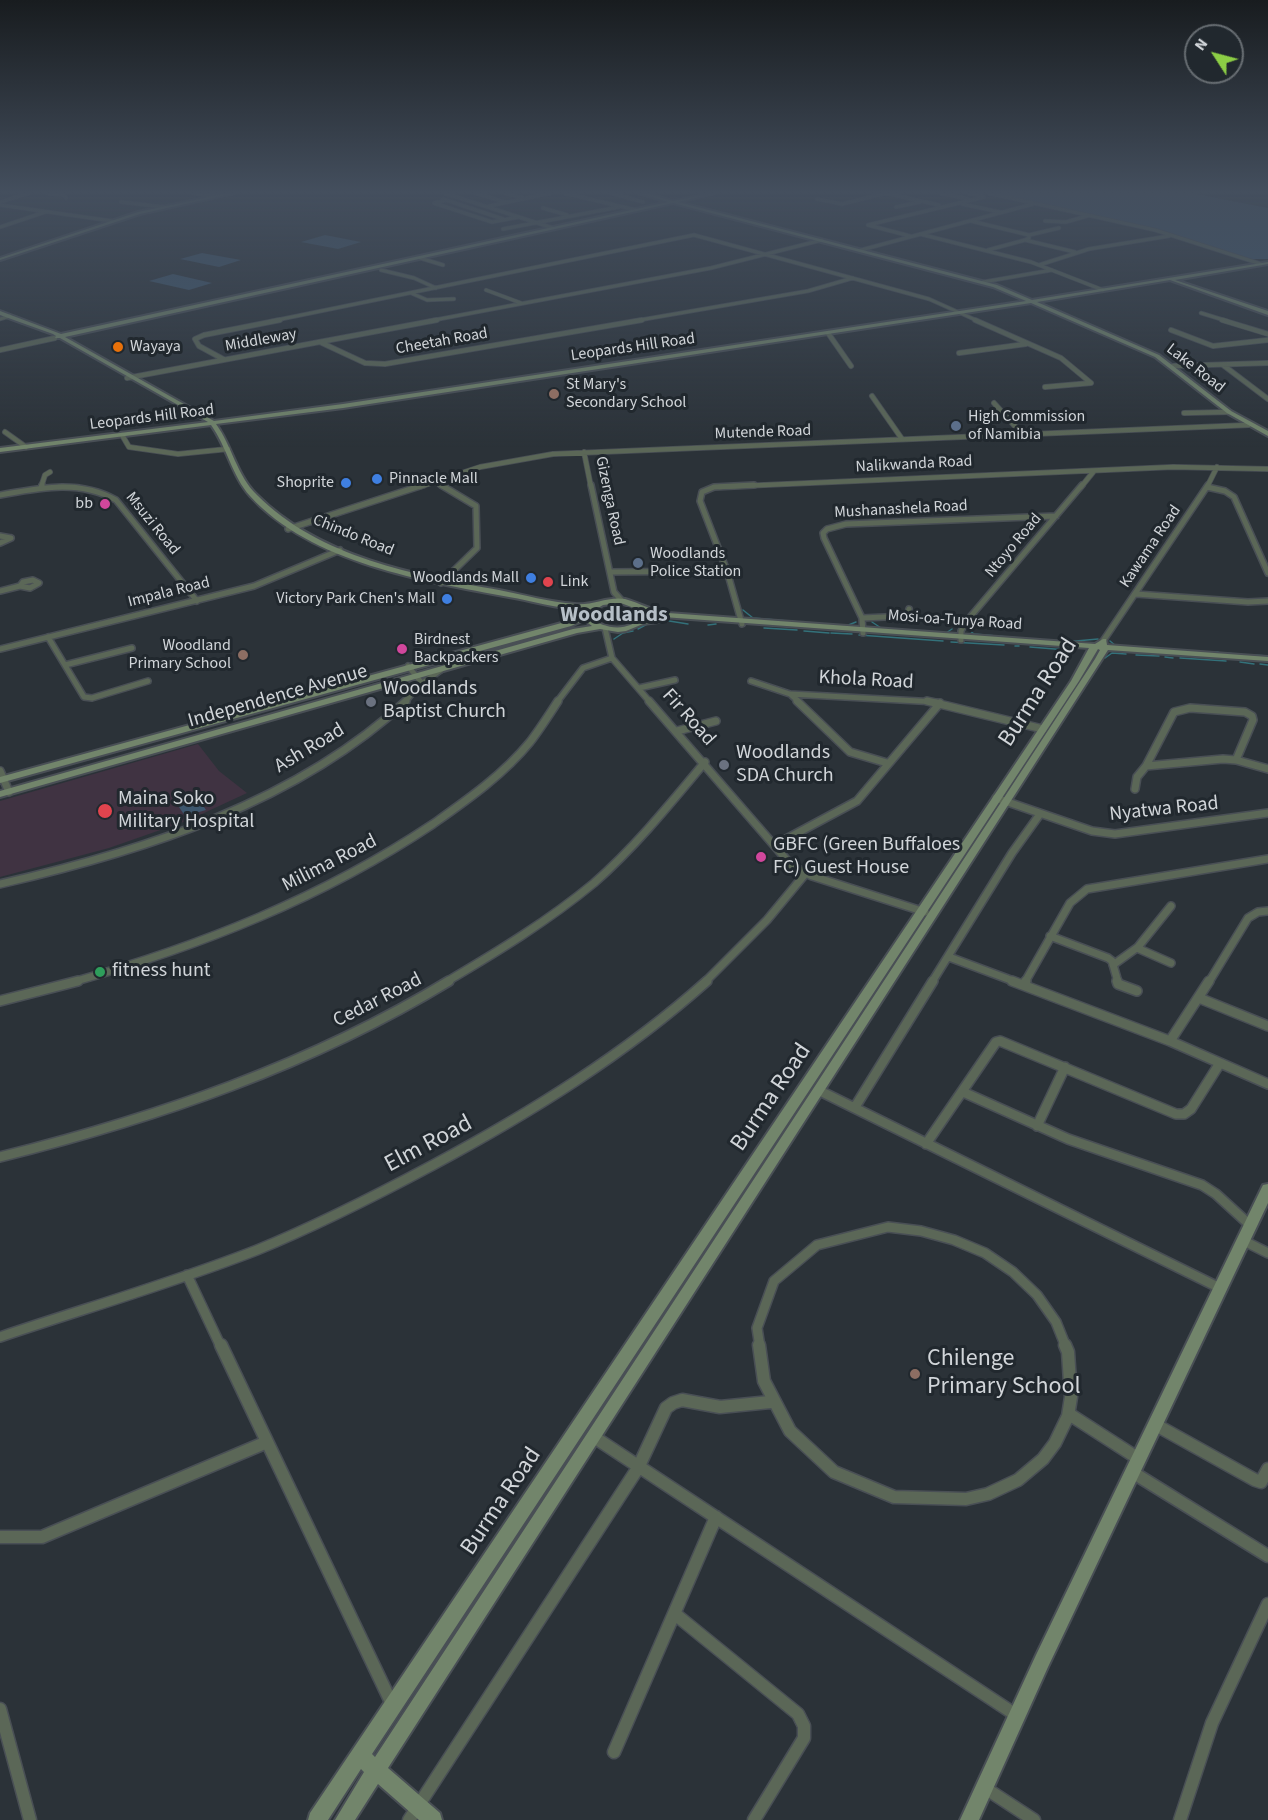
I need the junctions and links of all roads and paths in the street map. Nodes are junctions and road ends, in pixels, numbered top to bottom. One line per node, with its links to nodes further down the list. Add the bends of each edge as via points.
1 (329, 278): 28 (main road)
2 (414, 278): 12 (street)
3 (485, 278): 12 (street)
4 (659, 278): 19 (street, Middleway)
5 (853, 278): 21 (street, via 929,299); 30 (street, Cheetah Road, via 807,291 384,364 364,363)
6 (967, 278): 11 (main road)
7 (1007, 278): 11 (street)
8 (1073, 278): 14 (street)
9 (1177, 278): 10 (main road)
10 (1170, 279): 14 (main road); 23 (main road)
11 (983, 282): 17 (main road)
12 (436, 288): 15 (street)
13 (486, 290): 19 (street)
14 (1103, 290): 20 (main road)
15 (411, 293): 16 (street, via 427,300); 34 (street, via 195,339 199,346)
16 (454, 299)
17 (1021, 300): 18 (main road, Leopards Hill Road); 20 (main road); 21 (main road, Leopards Hill Road)
18 (1031, 302): 20 (main road, Lake Road)
19 (522, 304): 30 (street, Middleway)
20 (1041, 304): 38 (main road, Lake Road)
21 (961, 313): 26 (main road, Leopards Hill Road); 31 (street)
22 (1201, 313): 27 (street)
23 (1268, 313)
24 (3, 316): 28 (main road)
25 (1171, 330): 29 (street, via 1213,346)
26 (828, 333): 37 (street); 48 (main road, Leopards Hill Road)
27 (1268, 334)
28 (58, 337): 32 (street); 39 (main road)
29 (1268, 340)
30 (321, 343): 34 (street, Middleway)
31 (1027, 344): 33 (street); 40 (street, via 1068,362 1091,383)
32 (0, 350)
33 (959, 353)
34 (223, 359): 39 (street, Middleway)
35 (1268, 363): 36 (street)
36 (1223, 365): 38 (street); 42 (street)
37 (851, 366)
38 (1173, 366): 45 (main road, Lake Road)
39 (130, 377): 49 (main road)
40 (1045, 387)
41 (872, 396): 55 (street)
42 (1268, 399)
43 (994, 403): 52 (street)
44 (1194, 411): 45 (street); 46 (street); 47 (street)
45 (1229, 412): 50 (main road, Lake Road)
46 (1185, 413)
47 (1203, 419)
48 (228, 422): 49 (main road); 49 (main road)
49 (210, 424): 54 (main road, Leopards Hill Road); 58 (main road, Chindo Road)
50 (1249, 425): 52 (street, Mutende Road); 53 (main road, Lake Road)
51 (5, 432): 56 (street)
52 (1022, 434): 55 (street, Mutende Road)
53 (1268, 434)
54 (122, 435): 56 (main road, Leopards Hill Road); 58 (street, via 129,447 168,454)
55 (902, 439): 59 (street, Mutende Road)
56 (26, 447): 57 (main road, Leopards Hill Road)
57 (0, 450)
58 (226, 450): 69 (main road, Chindo Road, via 248,495)
59 (584, 452): 64 (street, Mutende Road, via 500,462); 73 (street, Gizenga Road)
60 (1217, 466): 61 (street, Nalikwanda Road); 62 (street, Nalikwanda Road); 65 (street, Kawama Road)
61 (1268, 469)
62 (1094, 471): 68 (street, Ntoyo Road); 74 (street, Nalikwanda Road, via 714,487 702,492 700,501)
63 (50, 472): 66 (street)
64 (435, 482): 69 (street, Mutende Road); 76 (street, via 476,506 477,548)
65 (1207, 487): 75 (street, via 1234,497); 80 (street, Kawama Road)
66 (41, 488): 67 (street, Msuzi Road); 81 (street, Msuzi Road, via 86,489 113,498)
67 (0, 495)
68 (1056, 516): 88 (street, Mushanashela Road, via 846,524 827,529 824,538); 96 (street, Ntoyo Road, via 965,623)
69 (290, 528): 72 (main road, Chindo Road)
70 (0, 536): 71 (street, via 11,537)
71 (0, 543)
72 (339, 551): 76 (main road, Chindo Road, via 386,569); 81 (street, Impala Road, via 263,583)
73 (610, 572): 74 (street); 79 (street, Gizenga Road)
74 (727, 572): 90 (street, Nalikwanda Road)
75 (1268, 573)
76 (442, 582): 84 (main road, Chindo Road, via 568,606); 87 (main road, Chindo Road)
77 (20, 586): 78 (street)
78 (0, 591)
79 (614, 592): 83 (street, Gizenga Road); 84 (street)
80 (1136, 594): 82 (street); 97 (street, Kawama Road)
81 (197, 601): 94 (street, Impala Road)
82 (1268, 601)
83 (622, 602): 84 (main road, Chindo Road); 85 (main road, Mosi-oa-Tunya Road)
84 (598, 604): 87 (main road)
85 (642, 608): 89 (main road, via 646,616); 90 (main road, Mosi-oa-Tunya Road, via 656,613)
86 (909, 609): 88 (street, via 907,616)
87 (586, 615): 91 (main road, via 588,621); 103 (main road, Independence Avenue, via 568,624)
88 (862, 618): 93 (street, Mushanashela Road)
89 (643, 622): 90 (main road, Mosi-oa-Tunya Road); 92 (main road, Mosi-oa-Tunya Road)
90 (742, 622): 93 (main road, Mosi-oa-Tunya Road)
91 (603, 628): 92 (main road, Independence Avenue); 95 (street); 104 (main road, Independence Avenue, via 576,631)
92 (621, 629): 95 (street)
93 (863, 631): 96 (main road, Mosi-oa-Tunya Road)
94 (48, 637): 99 (street, Impala Road); 102 (street)
95 (610, 638): 100 (street)
96 (961, 638): 97 (main road, Mosi-oa-Tunya Road)
97 (1100, 647): 101 (main road, Mosi-oa-Tunya Road); 114 (main road, Burma Road); 124 (main road, Burma Road)
98 (132, 648): 102 (street)
99 (0, 649)
100 (612, 658): 110 (street, Fir Road); 142 (street, Milima Road, via 580,670 529,743 476,793 370,864 249,922 170,952)
101 (1268, 660)
102 (65, 666): 107 (street, via 81,696 87,698)
103 (408, 666): 105 (street); 121 (main road, Independence Avenue)
104 (443, 669): 105 (main road, Independence Avenue); 109 (street, Ash Road)
105 (416, 676): 109 (street, via 421,682); 123 (main road, Independence Avenue)
106 (675, 680): 110 (street)
107 (148, 681)
108 (751, 681): 111 (street)
109 (419, 686): 130 (street, Ash Road, via 346,749 233,810 150,842)
110 (639, 688): 115 (street, Fir Road)
111 (790, 694): 112 (street, Khola Road); 118 (street, via 844,748)
112 (940, 703): 114 (street, Khola Road); 118 (street)
113 (716, 721): 115 (street)
114 (1043, 729): 124 (main road, Burma Road)
115 (677, 731): 117 (street, Fir Road)
116 (1236, 760): 119 (street); 119 (street, via 1252,716 1245,712 1185,708 1174,712); 120 (street)
117 (705, 762): 127 (street, Fir Road); 153 (street, Cedar Road, via 653,825 606,872 521,936 426,995 315,1051 199,1100)
118 (887, 763): 127 (street, via 857,801)
119 (1146, 766): 122 (street, via 1137,777)
120 (1268, 769)
121 (1, 777): 123 (street)
122 (1135, 789)
123 (4, 793)
124 (1001, 799): 126 (street, Nyatwa Road); 133 (main road, Burma Road)
125 (1268, 813): 126 (street, Nyatwa Road, via 1115,834 1092,831)
126 (1040, 814): 136 (street)
127 (775, 845): 129 (street, Fir Road, via 792,866)
128 (1268, 859): 134 (street, via 1087,889 1070,903)
129 (806, 873): 133 (street, Fir Road); 158 (street, Elm Road, via 715,974 651,1029 568,1090 347,1210 292,1236)
130 (0, 884)
131 (1171, 906): 135 (street)
132 (1268, 911): 141 (street, via 1248,918)
133 (929, 913): 148 (main road, Burma Road); 174 (main road, Burma Road)
134 (1050, 936): 138 (street, via 1108,958); 139 (street)
135 (1137, 948): 137 (street); 138 (street)
136 (949, 957): 139 (street); 150 (street)
137 (1171, 963)
138 (1113, 965): 140 (street, via 1118,984)
139 (1024, 984): 144 (street)
140 (1137, 991)
141 (1199, 998): 143 (street); 144 (street)
142 (0, 1001)
143 (1268, 1026)
144 (1170, 1041): 145 (street)
145 (1220, 1063): 146 (street, via 1184,1114); 147 (street)
146 (1065, 1067): 149 (street, via 1000,1041); 151 (street)
147 (1268, 1084)
148 (820, 1091): 150 (street); 164 (main road, Burma Road)
149 (963, 1092): 151 (street); 152 (street)
150 (855, 1107): 152 (street)
151 (1037, 1126): 155 (street, via 1202,1185)
152 (926, 1144): 159 (street)
153 (0, 1157)
154 (1268, 1189): 155 (main road)
155 (1251, 1226): 156 (main road)
156 (1244, 1241): 157 (street); 159 (main road)
157 (1268, 1253)
158 (186, 1275): 160 (street, Elm Road); 165 (street)
159 (1222, 1290): 163 (main road)
160 (0, 1337)
161 (770, 1402): 162 (street, via 798,1442 839,1475 890,1496 934,1501 969,1499 1015,1482 1049,1452); 162 (street, via 762,1383 756,1346 761,1310 777,1280 801,1255 833,1238 869,1229 908,1228 947,1236 984,1252 1033,1289 1056,1322 1070,1358); 167 (street, via 720,1407 682,1400 673,1403 666,1408)
162 (1069, 1414): 166 (street)
163 (1156, 1425): 166 (main road); 168 (street, via 1255,1480 1261,1482)
164 (594, 1437): 167 (street); 179 (main road, Burma Road)
165 (267, 1442): 170 (street, via 42,1537); 174 (street)
166 (1135, 1466): 171 (street); 176 (main road)
167 (638, 1468): 169 (street); 181 (street)
168 (1268, 1469)
169 (716, 1517): 173 (street); 176 (street)
170 (0, 1537)
171 (1268, 1556)
172 (1268, 1604): 189 (street, via 1216,1714)
173 (675, 1614): 177 (street); 186 (street, via 803,1722 804,1738)
174 (393, 1706): 178 (main road, Burma Road)
175 (0, 1708): 182 (street)
176 (1016, 1715): 180 (main road)
177 (614, 1752)
178 (360, 1756): 179 (main road); 183 (main road, Burma Road)
179 (377, 1770): 181 (main road); 184 (main road, Burma Road)
180 (984, 1788): 187 (main road); 188 (street)
181 (413, 1813): 185 (main road)
182 (30, 1820)
183 (317, 1820)
184 (344, 1820)
185 (433, 1820)
186 (754, 1820)
187 (969, 1820)
188 (1034, 1820)
189 (1180, 1820)

